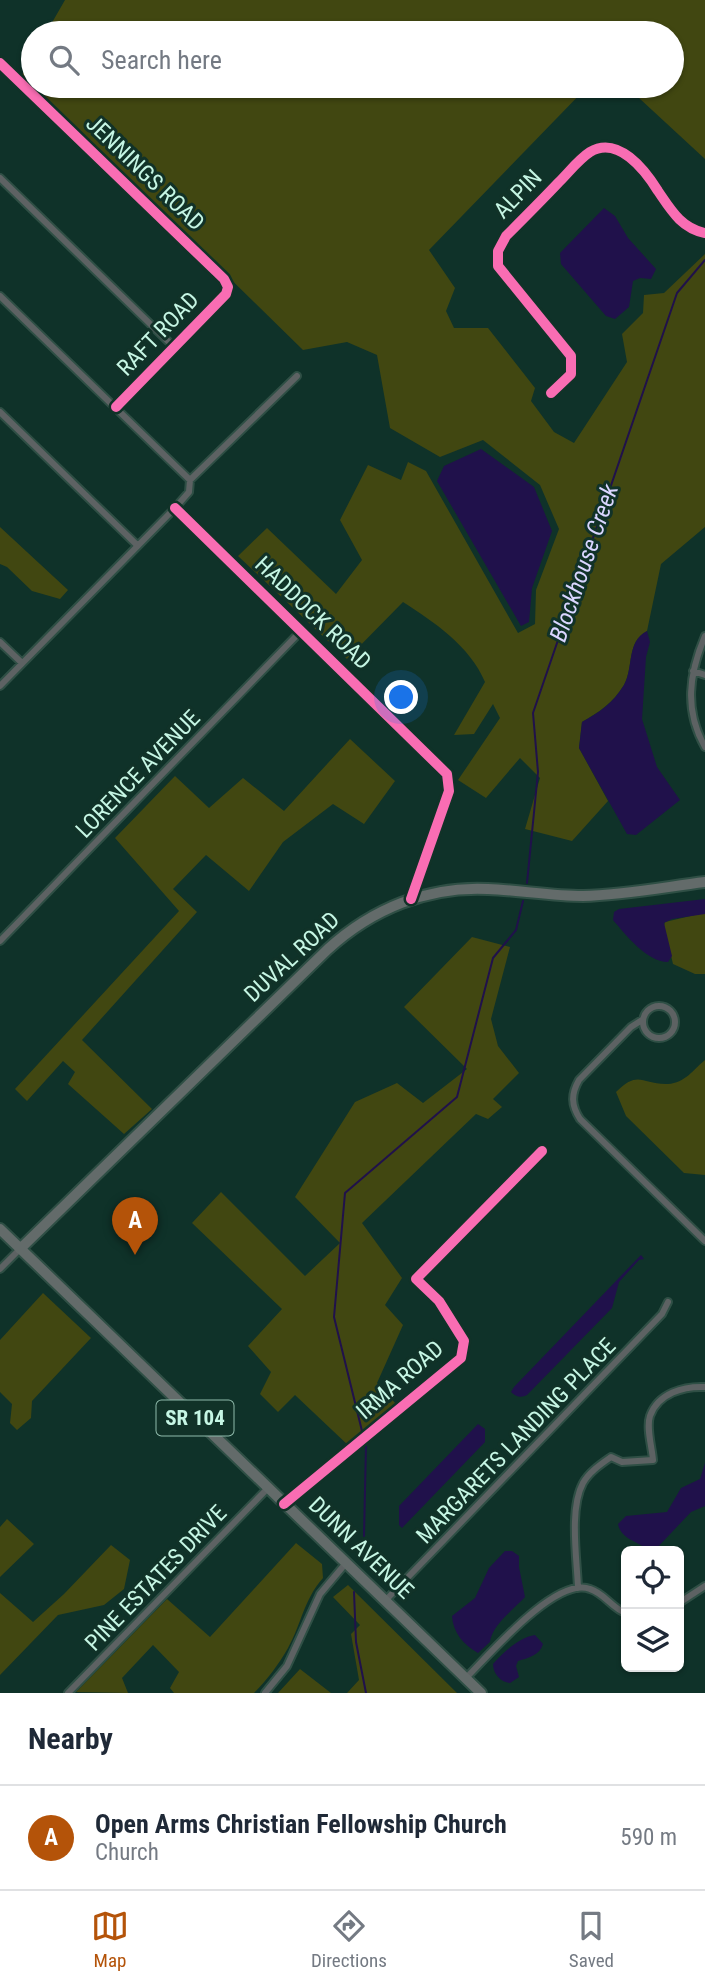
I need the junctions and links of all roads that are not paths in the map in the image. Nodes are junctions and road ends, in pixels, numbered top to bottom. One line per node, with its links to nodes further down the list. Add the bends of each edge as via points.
1 (0, 63): 2 (street, JENNINGS ROAD)
2 (21, 83)
3 (36, 98): 8 (street, JENNINGS ROAD)
4 (607, 138): 5 (street)
5 (606, 148): 7 (street, via 628,156 675,216); 12 (street, ALPIN, via 588,153 506,236 498,251 498,266 571,356 571,374)
6 (0, 178): 10 (street)
7 (705, 233)
8 (228, 287): 10 (street, RAFT ROAD)
9 (0, 296): 13 (street)
10 (175, 348): 13 (street, RAFT ROAD)
11 (297, 376): 15 (street)
12 (551, 393)
13 (116, 407): 15 (street)
14 (0, 412): 17 (street)
15 (190, 480): 16 (street, via 189,492)
16 (174, 508): 17 (street); 18 (street, HADDOCK ROAD)
17 (138, 545): 21 (street)
18 (301, 631): 27 (street, HADDOCK ROAD, via 447,774 449,791); 28 (street, LORENCE AVENUE)
19 (705, 636): 22 (street)
20 (0, 642): 21 (street)
21 (22, 663): 24 (street)
22 (693, 671): 23 (street); 25 (street, via 690,705)
23 (705, 675)
24 (0, 686)
25 (705, 747)
26 (705, 882): 27 (main road, DUVAL ROAD, via 582,896 457,889)
27 (411, 899): 33 (main road, DUVAL ROAD, via 378,913 339,940)
28 (0, 942)
29 (642, 1020): 29 (street, via 648,1034 657,1038 668,1035 675,1021 671,1011 661,1006 647,1011); 32 (street, via 579,1080 573,1104 580,1119)
30 (542, 1151): 38 (street, IRMA ROAD, via 416,1279 439,1301 464,1341 461,1357)
31 (0, 1229): 33 (main road, DUNN AVENUE / SR 104)
32 (705, 1241)
33 (20, 1248): 34 (street, DUVAL ROAD); 37 (main road, DUNN AVENUE / SR 104)
34 (0, 1269)
35 (668, 1303): 43 (street, MARGARETS LANDING PLACE)
36 (705, 1387): 41 (street, via 677,1390 650,1415 653,1460 622,1462 611,1457 583,1484 577,1503)
37 (268, 1488): 38 (main road, DUNN AVENUE / SR 104); 46 (street, PINE ESTATES DRIVE)
38 (284, 1504): 39 (main road, DUNN AVENUE / SR 104)
39 (346, 1563): 43 (main road, DUNN AVENUE / SR 104); 47 (street, via 320,1594 287,1666)
40 (705, 1586): 42 (street)
41 (578, 1588): 44 (street, via 590,1589); 45 (street, via 566,1589 542,1604)
42 (684, 1600)
43 (385, 1601): 45 (main road, DUNN AVENUE / SR 104)
44 (621, 1612)
45 (466, 1678): 48 (main road, DUNN AVENUE / SR 104)
46 (68, 1693)
47 (265, 1693)
48 (481, 1693)

